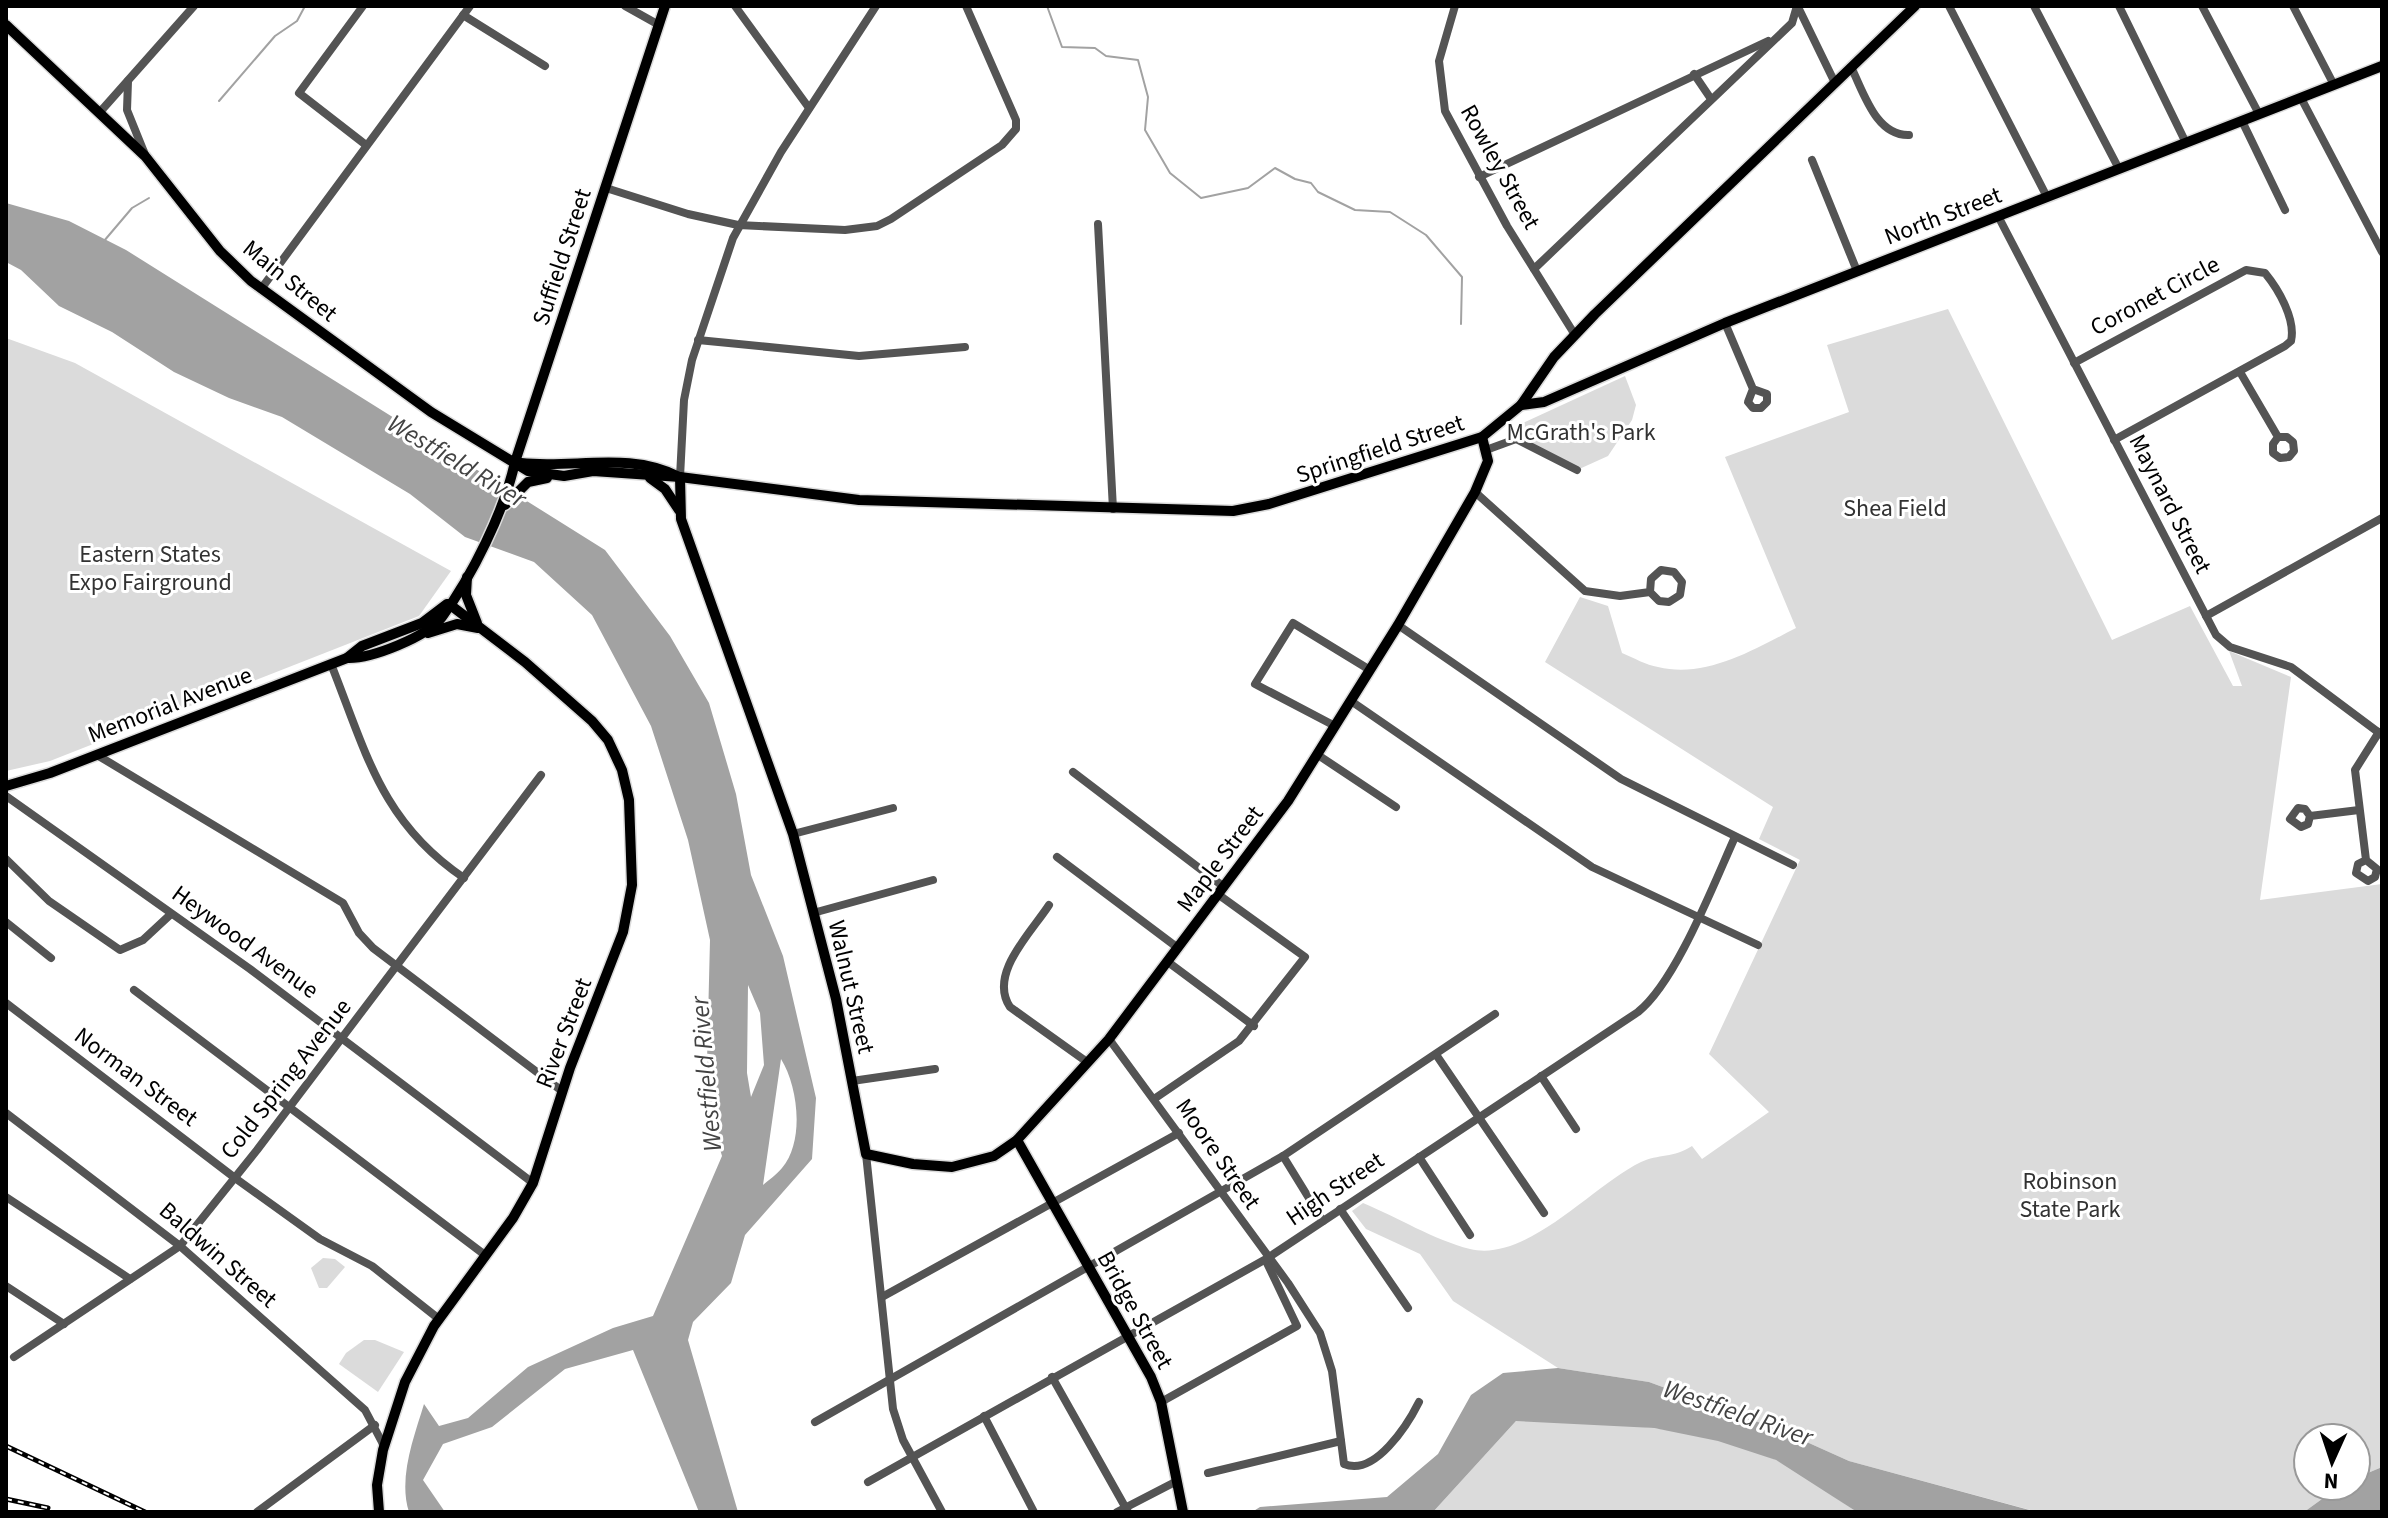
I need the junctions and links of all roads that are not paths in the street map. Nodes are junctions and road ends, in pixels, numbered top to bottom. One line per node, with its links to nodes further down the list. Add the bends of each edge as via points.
1 (194, 6): 25 (street)
2 (363, 6): 36 (street, via 299,93)
3 (470, 6): 17 (street)
4 (625, 6): 19 (street)
5 (665, 6): 19 (main road, Suffield Street)
6 (735, 6): 30 (street)
7 (876, 6): 30 (street)
8 (966, 6): 46 (street, via 1016,120 1016,129 1002,145 877,226 845,230)
9 (1455, 6): 40 (street, Rowley Street, via 1440,54 1440,89 1452,128)
10 (1797, 6): 20 (street, via 1795,20); 26 (street)
11 (1915, 6): 23 (main road, Springfield Street)
12 (1949, 6): 42 (street)
13 (2034, 6): 39 (street)
14 (2119, 6): 35 (street)
15 (2202, 6): 32 (street)
16 (2293, 6): 27 (street)
17 (463, 15): 21 (street); 36 (street)
18 (6, 25): 31 (main road, Main Street)
19 (659, 25): 41 (main road, Suffield Street)
20 (1776, 38): 24 (street); 29 (street)
21 (545, 66)
22 (2382, 66): 27 (main road, North Street)
23 (1851, 67): 26 (main road, Springfield Street); 34 (street, via 1884,127 1898,136)
24 (1694, 74): 29 (street); 40 (street)
25 (128, 81): 31 (street); 37 (street, via 127,110)
26 (1835, 83): 52 (main road, Springfield Street)
27 (2334, 85): 28 (main road, North Street)
28 (2301, 98): 32 (main road, North Street); 47 (street)
29 (1711, 99): 48 (street)
30 (809, 108): 46 (street)
31 (100, 112): 37 (main road, Main Street)
32 (2259, 114): 33 (main road, North Street)
33 (2242, 121): 35 (main road, North Street); 43 (street)
34 (1909, 135)
35 (2186, 143): 39 (main road, North Street)
36 (366, 145): 50 (street)
37 (148, 159): 50 (main road, Main Street, via 220,251)
38 (1812, 160): 49 (street)
39 (2119, 169): 42 (main road, North Street)
40 (1479, 177): 48 (street, Rowley Street)
41 (606, 188): 46 (street); 63 (main road, Suffield Street)
42 (2047, 197): 44 (main road, North Street)
43 (2285, 210)
44 (1998, 216): 49 (main road, North Street); 55 (street, Maynard Street)
45 (1098, 224): 70 (street)
46 (738, 225): 53 (street)
47 (2382, 252)
48 (1534, 269): 52 (street, Rowley Street)
49 (1857, 271): 51 (main road, North Street)
50 (261, 289): 63 (main road, Main Street, via 431,412)
51 (1725, 323): 57 (street); 58 (main road, North Street, via 1544,402)
52 (1575, 335): 58 (main road, Springfield Street)
53 (698, 340): 54 (street, via 859,356); 67 (street, via 684,400)
54 (965, 347)
55 (2074, 363): 56 (street, Coronet Circle, via 2251,269 2269,278 2290,319 2292,335 2285,346); 61 (street, Maynard Street)
56 (2240, 372): 60 (street); 61 (street, Coronet Circle)
57 (1753, 389)
58 (1521, 405): 59 (main road, Springfield Street)
59 (1482, 437): 62 (main road); 70 (main road, Springfield Street, via 1249,510)
60 (2278, 437)
61 (2114, 440): 77 (street, Maynard Street)
62 (1486, 450): 64 (street, via 1516,439); 69 (main road, Maple Street, via 1486,472)
63 (515, 462): 65 (main road, Springfield Street, via 530,471); 67 (main road, Springfield Street, via 601,461 666,470); 68 (main road, Suffield Street)
64 (1577, 470)
65 (564, 476): 66 (main road, Springfield Street, via 593,471); 68 (main road)
66 (646, 476): 67 (main road, Springfield Street); 71 (main road, via 661,484)
67 (680, 477): 70 (main road, Springfield Street, via 859,500); 71 (main road, Walnut Street)
68 (514, 488): 73 (main road, Suffield Street)
69 (1475, 492): 75 (street, via 1585,591 1620,596); 78 (main road, Maple Street)
70 (1113, 509)
71 (680, 512): 97 (main road, Walnut Street)
72 (2382, 518): 77 (street)
73 (496, 519): 74 (main road, Memorial Avenue)
74 (468, 571): 76 (main road, Memorial Avenue); 79 (main road, via 466,595)
75 (1650, 592): 75 (street, via 1651,579 1661,570 1674,572 1682,582 1680,595 1671,602 1659,601)
76 (449, 604): 79 (main road, River Street); 80 (main road, Memorial Avenue, via 433,626); 81 (main road, Memorial Avenue, via 422,623 362,646)
77 (2206, 616): 86 (street, Maynard Street, via 2221,642 2291,667)
78 (1398, 625): 83 (main road, Maple Street); 98 (street, via 1621,779)
79 (480, 627): 80 (main road, via 457,624); 127 (main road, River Street, via 598,726 619,763 629,800 633,866 628,912)
80 (408, 641): 81 (main road, Memorial Avenue)
81 (347, 658): 82 (main road, Memorial Avenue)
82 (331, 664): 87 (main road, Memorial Avenue); 103 (street, via 392,808 423,848)
83 (1370, 670): 84 (main road, Maple Street); 85 (street, via 1293,623 1255,684)
84 (1351, 701): 85 (main road, Maple Street); 109 (street, via 1585,863)
85 (1335, 726): 88 (main road, Maple Street)
86 (2380, 734): 95 (street, via 2355,770)
87 (97, 755): 91 (main road, Memorial Avenue); 115 (street, via 343,903 362,937)
88 (1318, 755): 93 (street); 105 (main road, Maple Street)
89 (1073, 772): 105 (street)
90 (541, 775): 103 (street, Cold Spring Avenue)
91 (6, 786)
92 (6, 796): 108 (street, Heywood Avenue)
93 (1396, 807)
94 (893, 808): 97 (street)
95 (2359, 810): 96 (street); 101 (street)
96 (2310, 816)
97 (793, 834): 107 (main road, Walnut Street)
98 (1735, 837): 102 (street); 109 (street, High Street)
99 (1057, 857): 112 (street)
100 (6, 859): 108 (street, via 49,901 120,950 143,940)
101 (2366, 860)
102 (1793, 865)
103 (464, 878): 115 (street, Cold Spring Avenue)
104 (933, 880): 107 (street)
105 (1222, 891): 112 (main road, Maple Street); 119 (street, via 1305,957)
106 (1049, 905): 123 (street, via 1003,976 1003,997)
107 (813, 913): 126 (main road, Walnut Street)
108 (171, 914): 120 (street, Heywood Avenue)
109 (1697, 918): 111 (street); 125 (street, High Street, via 1646,1006)
110 (6, 922): 113 (street)
111 (1758, 945)
112 (1178, 948): 114 (main road, Maple Street)
113 (51, 958)
114 (1168, 962): 119 (street); 121 (main road, Maple Street)
115 (397, 966): 120 (street, Cold Spring Avenue); 127 (street)
116 (134, 990): 129 (street)
117 (6, 1003): 138 (street, Norman Street)
118 (1495, 1014): 122 (street)
119 (1254, 1026): 128 (street, via 1231,1049)
120 (342, 1038): 129 (street, Cold Spring Avenue); 139 (street, Heywood Avenue)
121 (1109, 1039): 123 (main road, Maple Street); 128 (street, Moore Street)
122 (1437, 1056): 131 (street); 136 (street)
123 (1087, 1062): 134 (main road, Maple Street)
124 (935, 1069): 126 (street)
125 (1541, 1076): 131 (street, High Street); 132 (street)
126 (852, 1081): 135 (main road, Walnut Street)
127 (562, 1091): 139 (main road, River Street)
128 (1154, 1099): 133 (street, Moore Street)
129 (289, 1108): 138 (street, Cold Spring Avenue); 148 (street)
130 (6, 1113): 147 (street, Baldwin Street)
131 (1479, 1117): 137 (street, High Street); 144 (street)
132 (1576, 1129)
133 (1179, 1133): 140 (street, Moore Street); 142 (street)
134 (1017, 1140): 135 (main road, Maple Street, via 994,1156 952,1167); 142 (main road, Bridge Street)
135 (866, 1154): 153 (street, Walnut Street)
136 (1283, 1156): 140 (street); 145 (street)
137 (1419, 1157): 143 (street, High Street); 146 (street)
138 (235, 1178): 147 (street, Cold Spring Avenue); 155 (street, Norman Street, via 320,1239 372,1266)
139 (533, 1183): 148 (main road, River Street)
140 (1222, 1192): 149 (street, Moore Street); 150 (street)
141 (6, 1197): 151 (street)
142 (1052, 1203): 150 (main road, Bridge Street); 153 (street)
143 (1340, 1209): 145 (street, High Street); 154 (street)
144 (1544, 1213)
145 (1323, 1221): 149 (street, High Street)
146 (1470, 1235)
147 (180, 1246): 151 (street, Cold Spring Avenue); 165 (street, Baldwin Street, via 365,1410)
148 (485, 1255): 155 (main road, River Street)
149 (1266, 1259): 157 (street, High Street); 161 (street, via 1297,1326); 166 (street, Moore Street, via 1288,1283 1324,1342)
150 (1089, 1267): 157 (main road, Bridge Street); 160 (street)
151 (130, 1279): 156 (street, Cold Spring Avenue)
152 (6, 1286): 156 (street)
153 (882, 1297): 160 (street, Walnut Street)
154 (1408, 1308)
155 (439, 1319): 167 (main road, River Street, via 411,1369)
156 (64, 1324): 158 (street, Cold Spring Avenue)
157 (1127, 1337): 159 (street, High Street); 161 (main road, Bridge Street)
158 (14, 1357)
159 (1052, 1377): 163 (street, High Street); 172 (street)
160 (890, 1379): 164 (street); 168 (street, Walnut Street, via 896,1422)
161 (1161, 1402): 170 (main road, Bridge Street)
162 (1419, 1402): 166 (street, Moore Street, via 1407,1425 1366,1462 1343,1462)
163 (984, 1416): 168 (street, High Street); 176 (street)
164 (815, 1422)
165 (375, 1425): 167 (street, Baldwin Street); 173 (street)
166 (1341, 1441): 169 (street)
167 (384, 1446): 174 (main road, River Street, via 377,1485)
168 (913, 1457): 171 (street, High Street); 175 (street, Walnut Street)
169 (1208, 1473)
170 (1177, 1481): 172 (street); 177 (main road, Bridge Street)
171 (868, 1482)
172 (1124, 1510)
173 (257, 1512)
174 (379, 1512)
175 (942, 1512)
176 (1034, 1512)
177 (1183, 1512)

